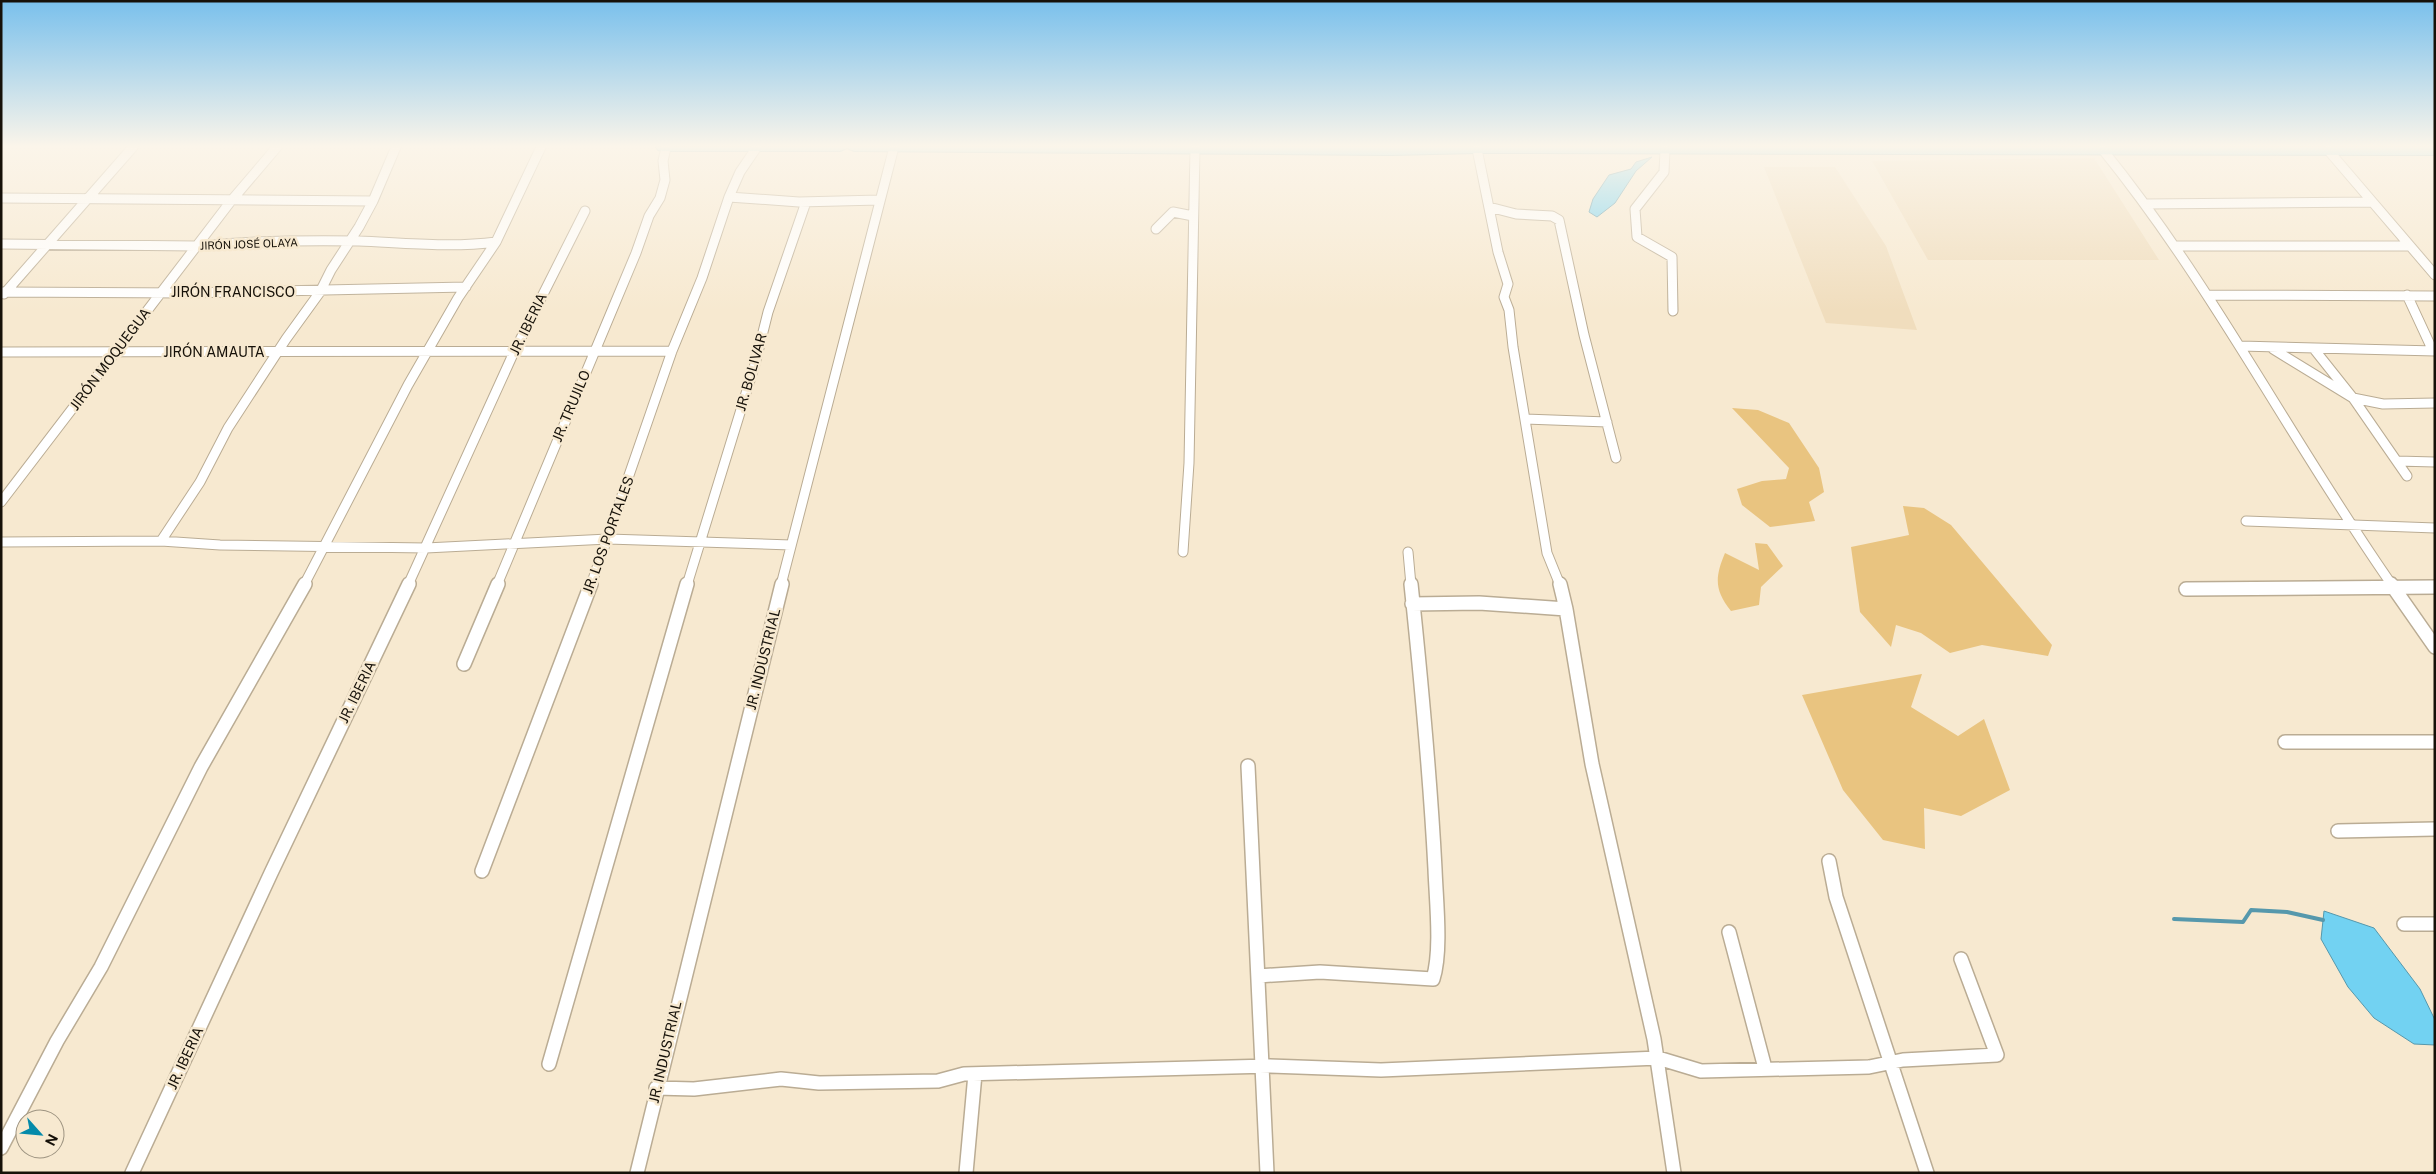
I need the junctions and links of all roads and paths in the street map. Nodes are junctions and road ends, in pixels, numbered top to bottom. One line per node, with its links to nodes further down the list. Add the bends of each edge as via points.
1 (231, 201): 24 (street, JIRÓN MOQUEGUA)
2 (374, 201): 20 (street)
3 (84, 202): 23 (street)
4 (515, 202): 21 (street)
5 (658, 202): 45 (street, JR. TRUJILO)
6 (727, 202): 41 (street, JR. LOS PORTALES, via 702,278)
7 (803, 202): 8 (street)
8 (806, 202): 9 (street); 62 (street, JR. BOLIVAR, via 768,312)
9 (814, 202)
10 (879, 202): 65 (street, JR. INDUSTRIAL)
11 (1193, 202): 18 (street)
12 (1489, 202): 16 (street)
13 (1640, 202): 35 (street, via 1635,208 1637,237 1672,257)
14 (2372, 202): 15 (street); 26 (street)
15 (2145, 204): 25 (street)
16 (1490, 207): 49 (street, via 1508,284 1504,297 1509,310); 50 (street, via 1516,214 1543,214 1559,220 1572,286)
17 (585, 211): 44 (street, JR. IBERIA)
18 (1193, 216): 19 (street, via 1172,211); 67 (street, via 1189,463)
19 (1156, 230)
20 (350, 241): 21 (street, JIRÓN JOSÉ OLAYA, via 448,246); 24 (street, JIRÓN JOSÉ OLAYA); 30 (street)
21 (496, 242): 28 (street)
22 (1, 244): 23 (street, JIRÓN JOSÉ OLAYA)
23 (48, 245): 24 (street, JIRÓN JOSÉ OLAYA); 31 (street)
24 (196, 246): 29 (street, JIRÓN MOQUEGUA)
25 (2175, 246): 26 (street); 32 (street)
26 (2410, 246): 27 (street)
27 (2435, 275)
28 (466, 287): 30 (street, JIRÓN FRANCISCO); 40 (street)
29 (160, 292): 30 (street, JIRÓN FRANCISCO); 31 (street, JIRÓN FRANCISCO); 46 (street, JIRÓN MOQUEGUA)
30 (320, 292): 39 (street)
31 (3, 294)
32 (2209, 295): 33 (street); 36 (street)
33 (2406, 295): 34 (street); 42 (street)
34 (2435, 296)
35 (1673, 311)
36 (2240, 346): 37 (street); 57 (street)
37 (2267, 347): 38 (street); 47 (street, via 2301,364)
38 (2314, 348): 42 (street); 47 (street)
39 (278, 351): 40 (street, JIRÓN AMAUTA); 46 (street, JIRÓN AMAUTA); 60 (street)
40 (427, 351): 44 (street, JIRÓN AMAUTA); 64 (street)
41 (672, 351): 45 (street, JIRÓN AMAUTA); 59 (street, JR. LOS PORTALES)
42 (2434, 351)
43 (1, 352): 46 (street, JIRÓN AMAUTA)
44 (514, 352): 45 (street, JIRÓN AMAUTA); 66 (street, JR. IBERIA)
45 (593, 352): 63 (street, JR. TRUJILO)
46 (114, 353): 55 (street, JIRÓN MOQUEGUA)
47 (2353, 398): 48 (street, via 2381,403); 52 (street)
48 (2435, 404)
49 (1525, 419): 50 (street); 73 (street, via 1547,553 1560,583)
50 (1607, 422): 51 (street)
51 (1616, 458)
52 (2397, 461): 53 (street); 54 (street)
53 (2435, 462)
54 (2408, 476)
55 (1, 502)
56 (2246, 521): 57 (street)
57 (2349, 523): 58 (street); 69 (street)
58 (2435, 528)
59 (608, 539): 62 (street); 63 (street); 82 (street, JR. LOS PORTALES)
60 (161, 541): 61 (street); 64 (street, via 220,546)
61 (1, 542)
62 (699, 543): 65 (street); 90 (street, JR. BOLIVAR)
63 (513, 544): 66 (street); 75 (street, JR. TRUJILO)
64 (326, 545): 66 (street); 95 (street, via 202,767 101,967 57,1041)
65 (791, 545): 94 (street, JR. INDUSTRIAL)
66 (426, 548): 96 (street, JR. IBERIA)
67 (1183, 552)
68 (1408, 552): 72 (street)
69 (2391, 586): 70 (street); 71 (street); 74 (street)
70 (2435, 587)
71 (2186, 589)
72 (1412, 604): 73 (street, via 1479,603); 87 (street, via 1429,760 1436,892 1437,967 1433,979 1320,972)
73 (1566, 609): 88 (street, via 1574,670 1609,850)
74 (2435, 647)
75 (464, 664)
76 (2285, 742): 77 (street)
77 (2435, 742)
78 (1248, 766): 87 (street)
79 (2435, 829): 80 (street)
80 (2338, 831)
81 (1829, 861): 89 (street, via 1836,897)
82 (482, 871)
83 (2404, 924): 84 (street)
84 (2435, 924)
85 (1729, 932): 92 (street)
86 (1961, 959): 89 (street, via 1997,1055)
87 (1258, 976): 91 (street)
88 (1658, 1058): 91 (street, via 1381,1070); 92 (street, via 1701,1070); 100 (street)
89 (1890, 1062): 92 (street, via 1869,1067); 101 (street)
90 (549, 1064)
91 (1262, 1068): 93 (street); 99 (street)
92 (1765, 1068)
93 (975, 1074): 94 (street, via 938,1082 819,1084 781,1080 694,1090); 98 (street)
94 (656, 1088): 97 (street, JR. INDUSTRIAL)
95 (1, 1148)
96 (132, 1173)
97 (636, 1173)
98 (966, 1173)
99 (1267, 1173)
100 (1674, 1173)
101 (1927, 1173)

